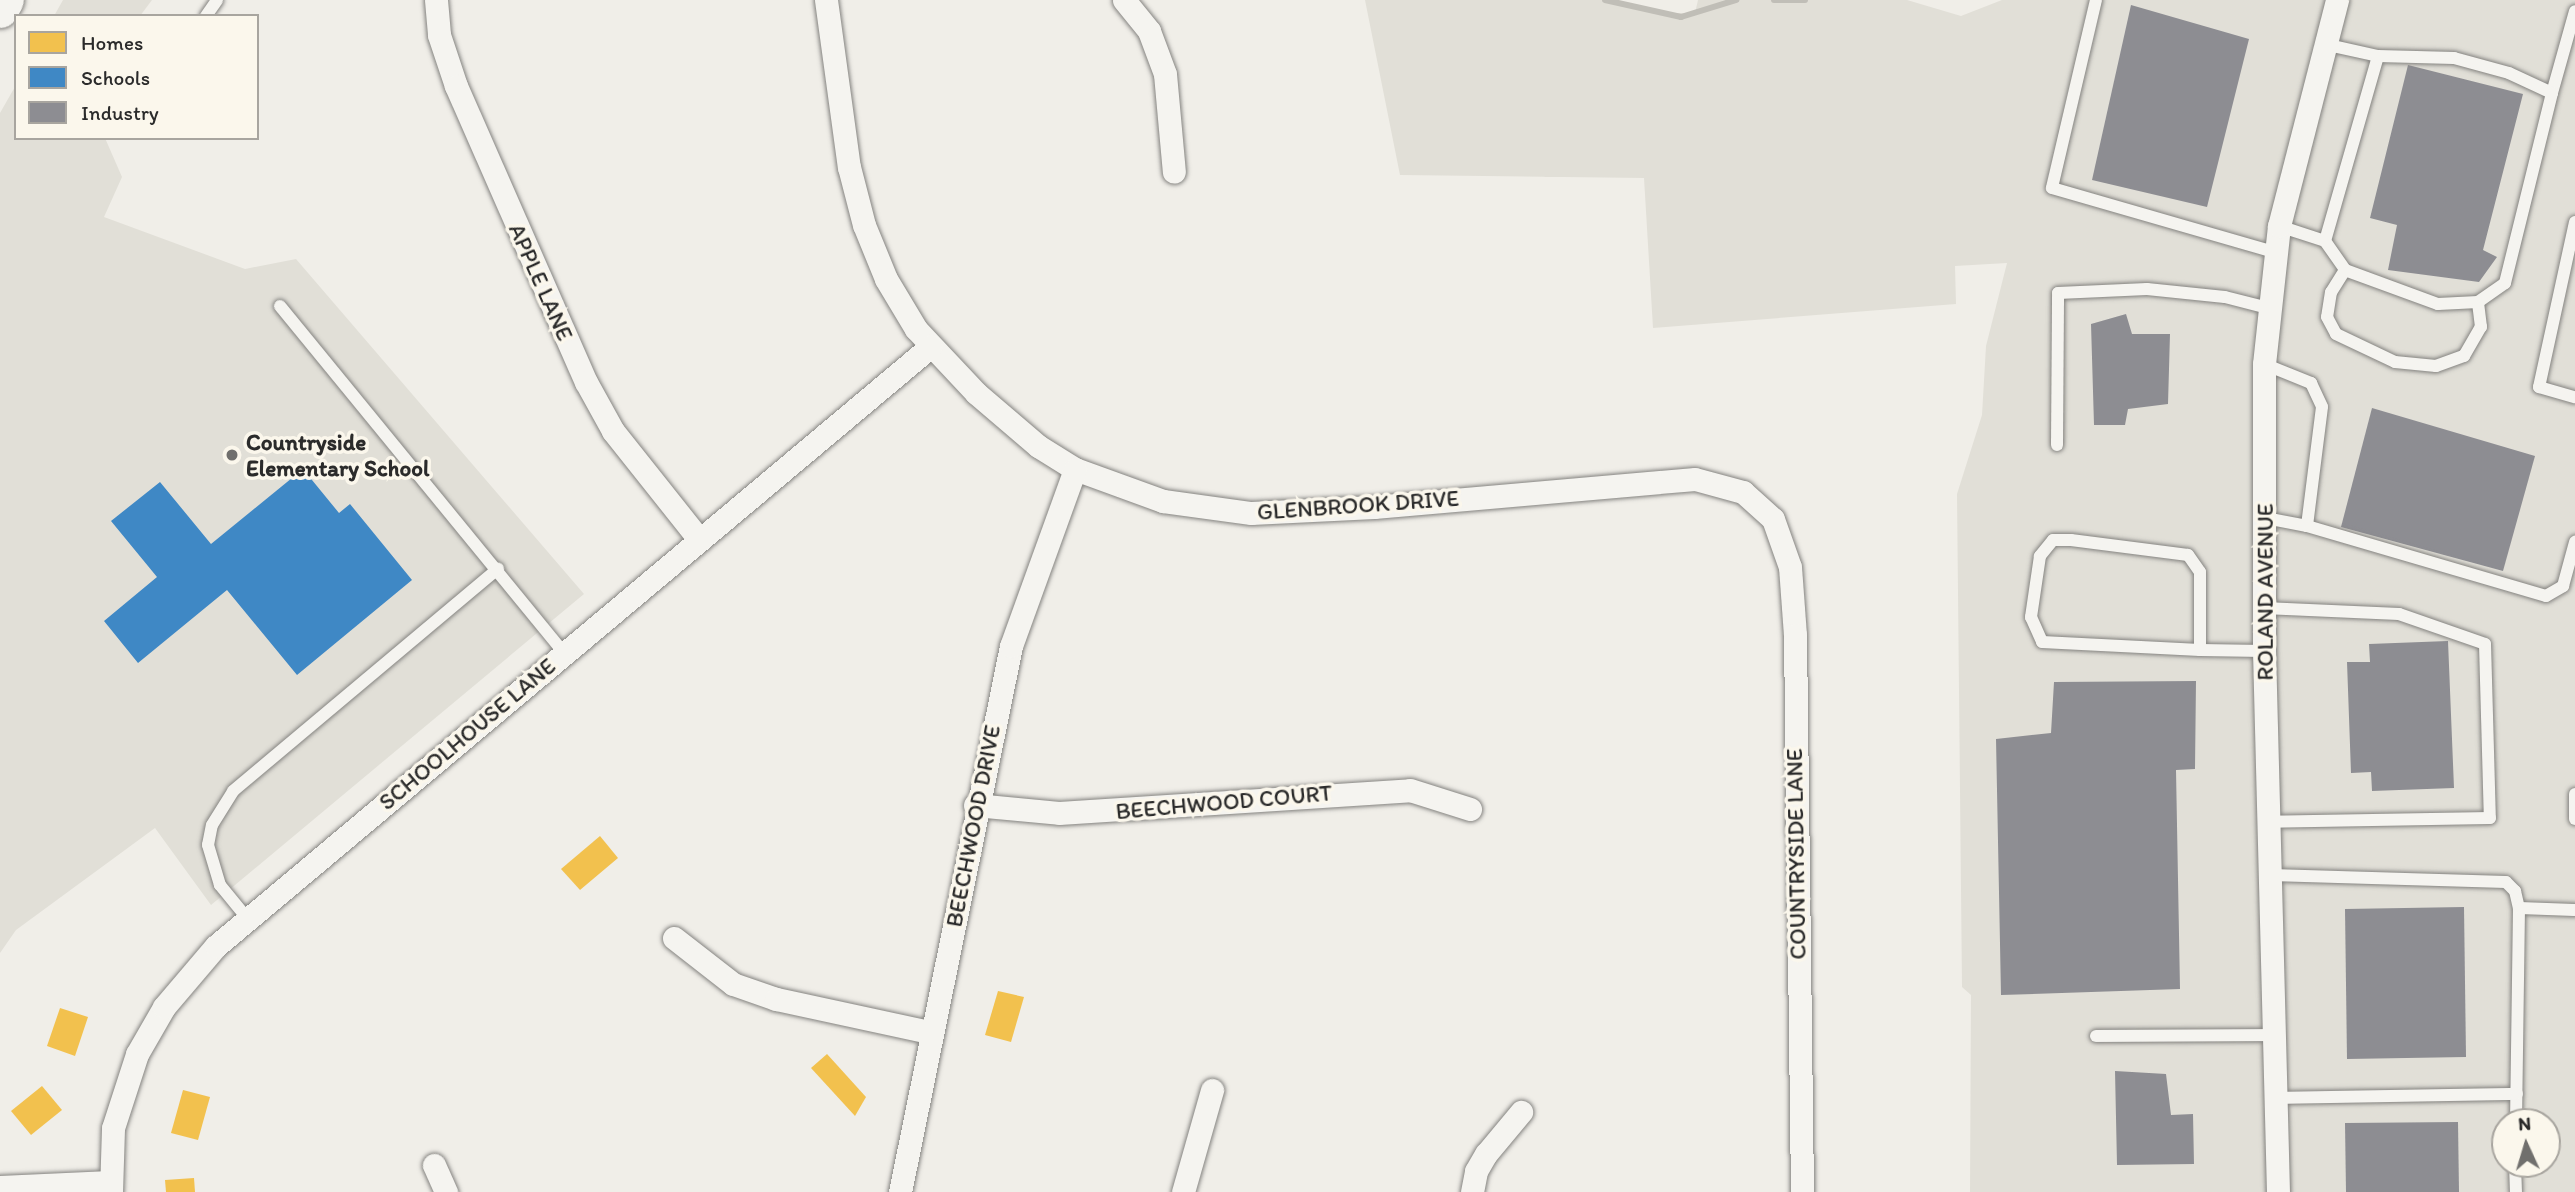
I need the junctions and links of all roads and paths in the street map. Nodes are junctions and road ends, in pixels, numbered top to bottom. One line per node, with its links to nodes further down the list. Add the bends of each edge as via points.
1 (5, 0): 7 (highway)
2 (436, 0): 29 (street, APPLE LANE, via 439,36 456,86 586,382 613,431)
3 (826, 0): 21 (street, GLENBROOK DRIVE, via 842,127 864,225 886,279)
4 (1124, 0): 12 (street, via 1149,32 1164,74)
5 (2096, 0): 16 (lane, via 2052,188)
6 (2337, 0): 9 (street, ROLAND AVENUE)
7 (0, 9)
8 (2575, 11): 11 (lane)
9 (2324, 44): 10 (lane); 14 (street, ROLAND AVENUE)
10 (2378, 56): 11 (lane, via 2454,58 2509,73); 15 (lane)
11 (2552, 93): 18 (lane, via 2505,283)
12 (1174, 172)
13 (2575, 222): 23 (lane, via 2539,387)
14 (2279, 226): 15 (lane); 16 (street, ROLAND AVENUE)
15 (2325, 241): 17 (lane)
16 (2274, 253): 20 (street, ROLAND AVENUE)
17 (2345, 270): 18 (lane, via 2438,304); 18 (lane, via 2327,317 2336,334 2395,362 2436,366 2464,356 2481,327)
18 (2478, 302)
19 (280, 306): 31 (lane)
20 (2268, 308): 22 (street, ROLAND AVENUE); 24 (lane, via 2147,289 2058,293)
21 (931, 346): 25 (street, GLENBROOK DRIVE, via 996,412); 29 (street, SCHOOLHOUSE LANE)
22 (2264, 363): 26 (street, ROLAND AVENUE); 28 (lane, via 2311,383 2322,407)
23 (2575, 397)
24 (2056, 445)
25 (1075, 469): 27 (street, GLENBROOK DRIVE, via 1163,501 1251,513 1374,507 1695,478 1743,492); 37 (street, BEECHWOOD DRIVE, via 1014,636)
26 (2265, 517): 28 (lane); 32 (street, ROLAND AVENUE)
27 (1773, 519): 61 (street, COUNTRYSIDE LANE, via 1790,567 1795,635)
28 (2307, 526): 30 (lane, via 2546,596 2563,586)
29 (698, 537): 35 (street, SCHOOLHOUSE LANE)
30 (2575, 542)
31 (498, 569): 35 (lane); 44 (lane, via 233,791 215,818 208,845 220,885)
32 (2264, 608): 34 (street, ROLAND AVENUE); 40 (lane, via 2399,614 2485,644 2490,818)
33 (2200, 650): 33 (lane, via 2042,642 2031,617 2040,556 2053,540 2188,555 2200,572); 34 (lane)
34 (2264, 651): 40 (street, ROLAND AVENUE)
35 (564, 653): 44 (street, SCHOOLHOUSE LANE)
36 (2575, 794): 39 (lane)
37 (975, 805): 38 (street, BEECHWOOD COURT, via 1059,813 1410,790); 46 (street, BEECHWOOD DRIVE)
38 (1470, 809)
39 (2575, 818)
40 (2270, 822): 41 (street, ROLAND AVENUE)
41 (2271, 875): 42 (lane, via 2506,882 2515,891); 47 (street, ROLAND AVENUE)
42 (2519, 908): 43 (lane); 50 (lane)
43 (2575, 910)
44 (247, 918): 56 (street, SCHOOLHOUSE LANE, via 197,965 149,1031 119,1104)
45 (674, 938): 46 (street, via 733,984 776,999)
46 (929, 1032): 58 (street, BEECHWOOD DRIVE)
47 (2276, 1035): 48 (lane); 51 (street, ROLAND AVENUE)
48 (2095, 1036)
49 (1212, 1090): 59 (street)
50 (2516, 1094): 51 (lane); 52 (lane)
51 (2278, 1098): 62 (street, ROLAND AVENUE)
52 (2516, 1108)
53 (1521, 1112): 60 (street, via 1486,1154 1476,1171)
54 (435, 1165): 57 (street)
55 (0, 1187): 56 (street)
56 (110, 1187)
57 (446, 1192)
58 (900, 1192)
59 (1183, 1192)
60 (1472, 1192)
61 (1802, 1192)
62 (2278, 1192)

